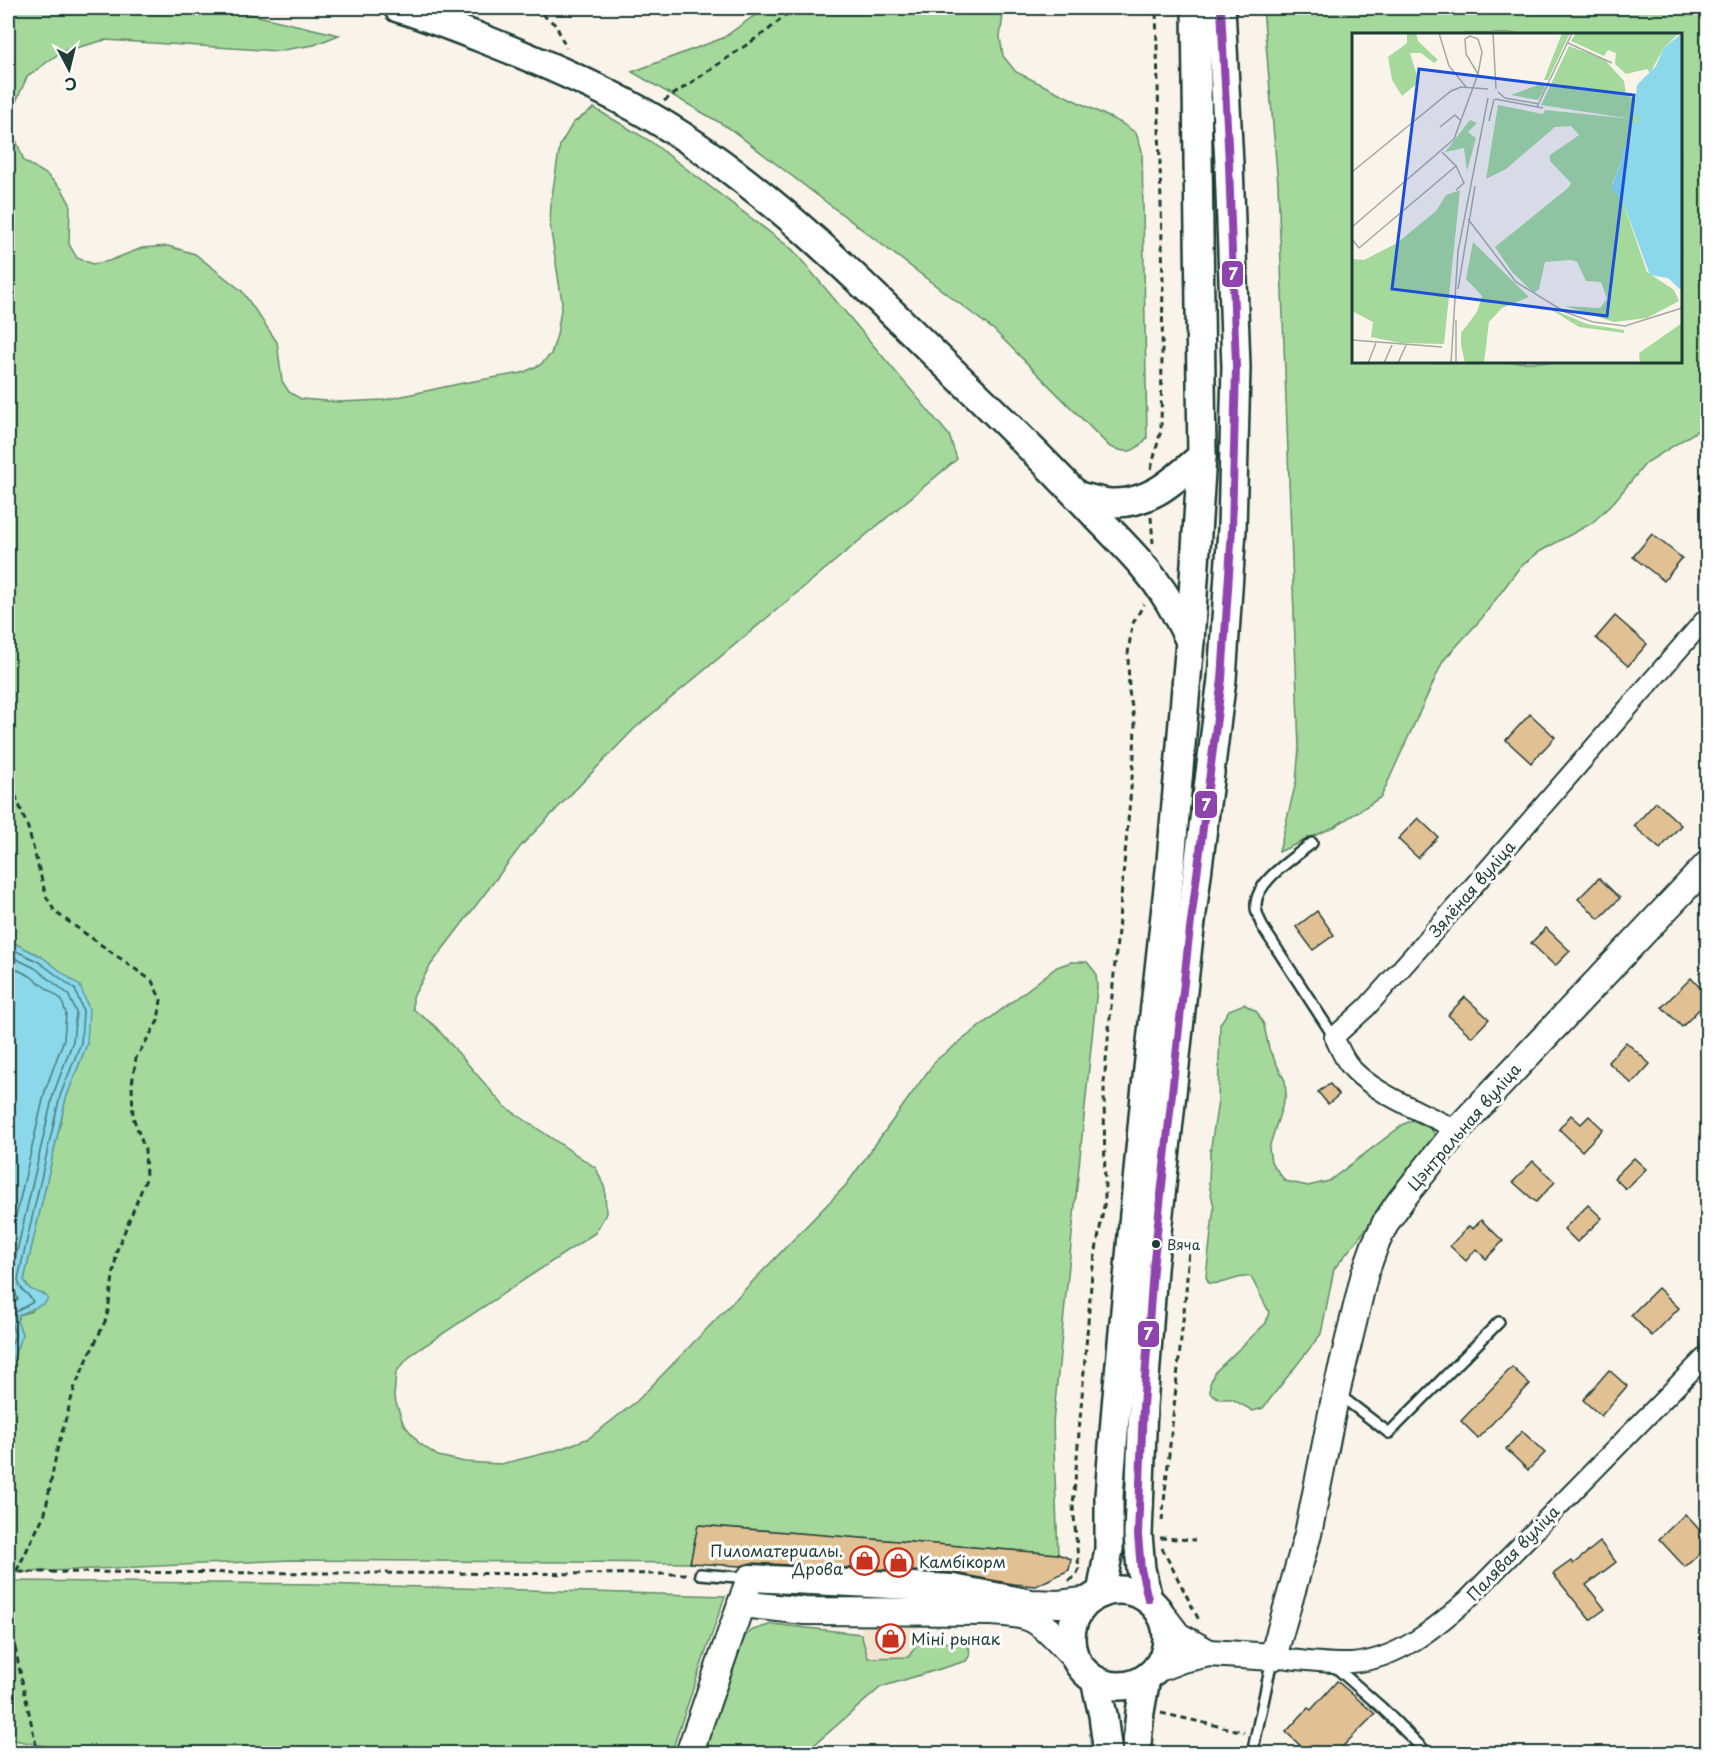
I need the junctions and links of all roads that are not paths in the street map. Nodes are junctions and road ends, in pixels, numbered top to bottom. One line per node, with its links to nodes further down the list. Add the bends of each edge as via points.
1 (398, 8): 5 (main road, via 574,76 646,113 706,152 839,262)
2 (1196, 8): 4 (main road)
3 (1221, 8): 19 (main road, via 1236,367 1232,529 1221,691 1188,945 1153,1269 1138,1535 1141,1569)
4 (1202, 456): 5 (main road, via 1150,497 1108,503); 7 (main road)
5 (1078, 496): 7 (main road, via 1167,598)
6 (1707, 616): 10 (street, Зялёная вуліца, via 1423,944 1367,1007)
7 (1190, 641): 17 (main road, via 1116,1407 1108,1549)
8 (1312, 843): 10 (lane, via 1266,880 1257,896 1256,909 1268,935)
9 (1707, 864): 11 (street, Цэнтральная вуліца)
10 (1334, 1037): 11 (street, via 1347,1063 1358,1074 1380,1090)
11 (1457, 1130): 14 (street, Цэнтральная вуліца, via 1401,1200 1375,1245)
12 (1499, 1322): 14 (lane, via 1389,1433)
13 (1707, 1354): 22 (street, Палявая вуліца, via 1447,1618 1390,1654 1371,1660)
14 (1336, 1393): 21 (street, Цэнтральная вуліца, via 1308,1534)
15 (700, 1574): 16 (lane)
16 (750, 1578): 17 (street, via 953,1587 1031,1604); 18 (street)
17 (1096, 1597): 19 (main road, via 1125,1591 1137,1593); 23 (main road, via 1081,1609 1072,1634 1072,1647)
18 (741, 1604): 23 (street, via 805,1611 991,1612 1031,1618); 25 (street)
19 (1153, 1604): 20 (street, via 1178,1636); 24 (main road, via 1166,1624 1168,1640 1164,1655)
20 (1209, 1653): 21 (street); 24 (street, via 1182,1659)
21 (1273, 1657): 22 (street, Палявая вуліца); 28 (lane)
22 (1330, 1663): 29 (lane)
23 (1086, 1670): 24 (main road, via 1112,1686 1130,1685); 26 (main road, via 1102,1715)
24 (1151, 1674): 27 (main road, via 1140,1712)
25 (689, 1754)
26 (1108, 1754)
27 (1136, 1754)
28 (1252, 1754)
29 (1428, 1754)

